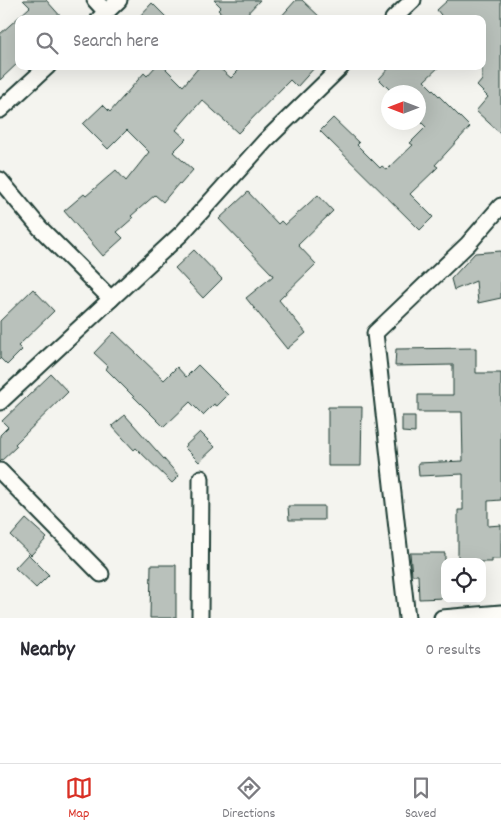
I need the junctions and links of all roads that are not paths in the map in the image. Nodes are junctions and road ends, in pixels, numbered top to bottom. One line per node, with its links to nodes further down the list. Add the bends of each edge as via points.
1 (94, 0): 4 (street)
2 (119, 0): 4 (street)
3 (413, 0): 5 (street)
4 (102, 15)
5 (397, 15)
6 (44, 70): 8 (street)
7 (338, 70): 11 (street, via 265,141 182,233)
8 (0, 110)
9 (0, 180): 11 (street, via 40,228)
10 (501, 206): 18 (street, via 468,244 375,333)
11 (111, 299): 12 (street)
12 (0, 402)
13 (0, 471): 15 (street)
14 (201, 478): 17 (street)
15 (101, 574)
16 (501, 613): 19 (street)
17 (200, 618)
18 (407, 618)
19 (442, 618)

